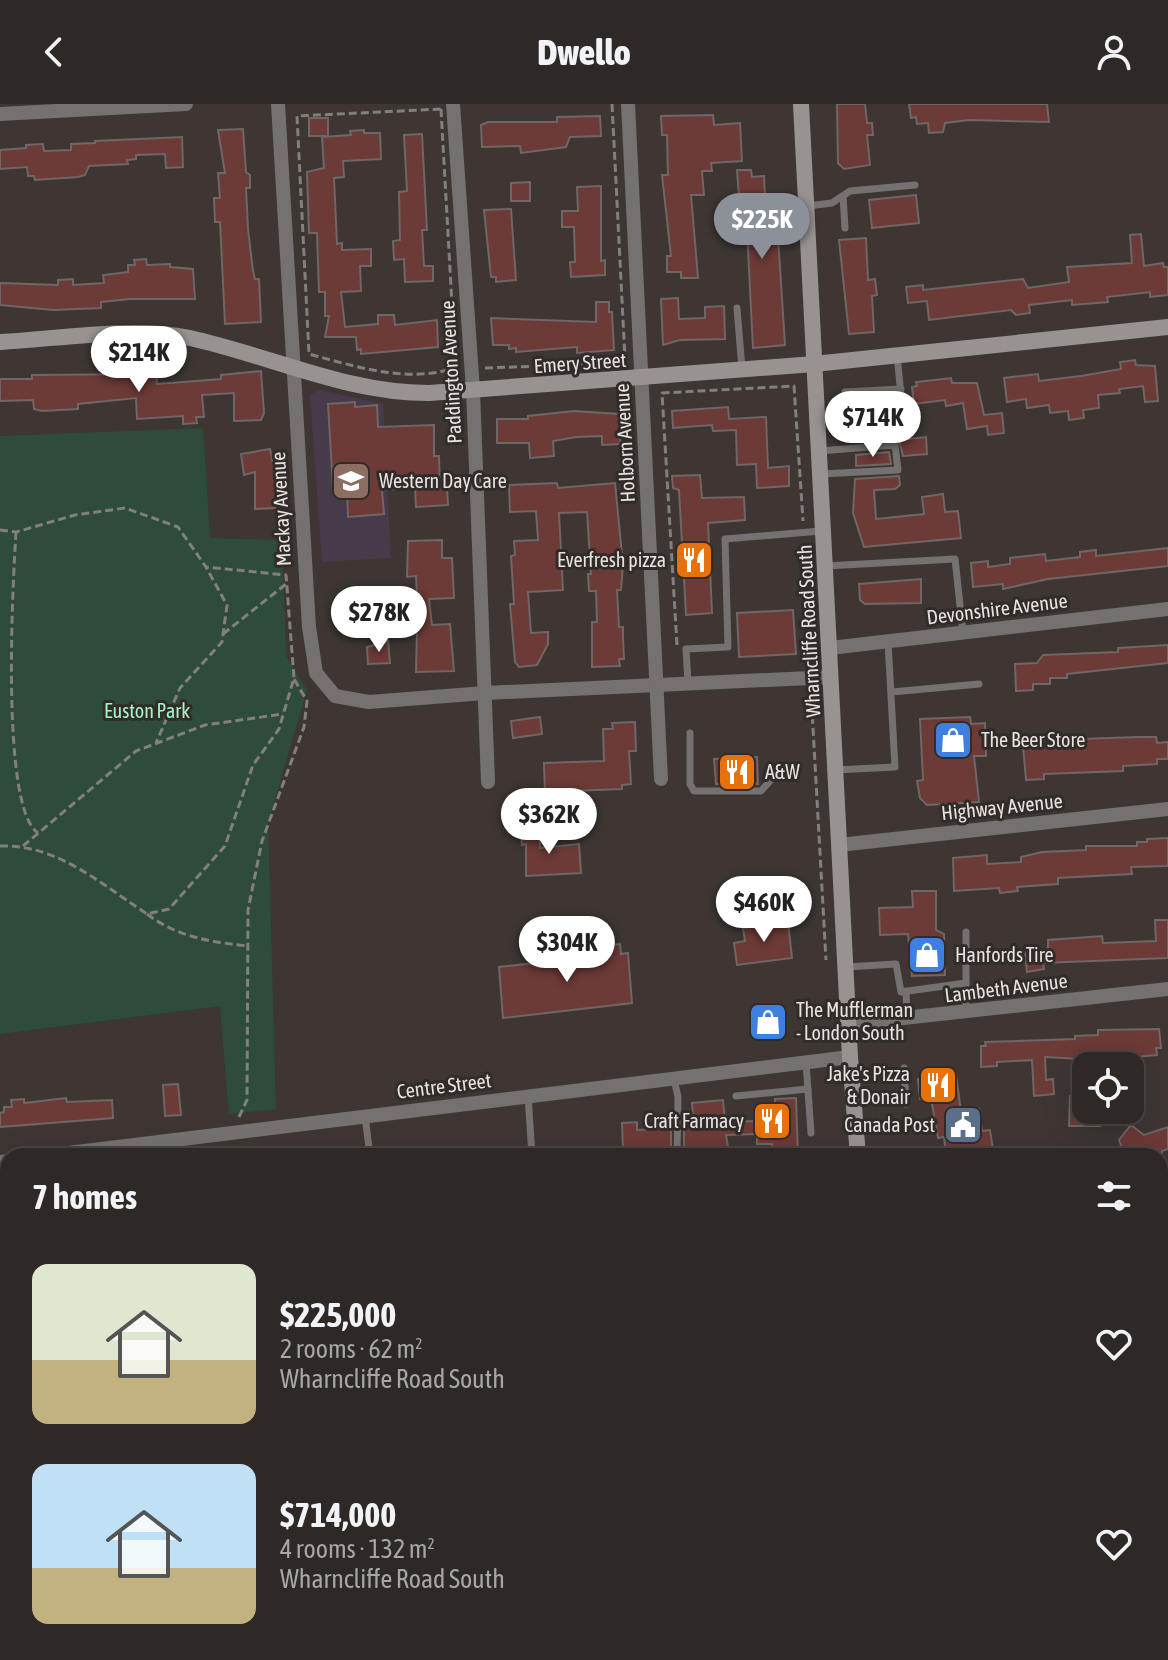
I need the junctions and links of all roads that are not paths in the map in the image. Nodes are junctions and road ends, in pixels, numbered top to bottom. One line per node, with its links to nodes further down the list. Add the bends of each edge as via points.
1 (186, 104): 6 (street)
2 (278, 104): 16 (street, Mackay Avenue)
3 (453, 104): 20 (street, Paddington Avenue)
4 (628, 104): 18 (street, Holborn Avenue)
5 (801, 104): 9 (street, Wharncliffe Road South)
6 (0, 114)
7 (915, 185): 8 (lane)
8 (843, 196): 9 (lane); 10 (lane)
9 (806, 206): 15 (street, Wharncliffe Road South)
10 (845, 228)
11 (737, 308): 17 (lane)
12 (1168, 327): 14 (street, Emery Street)
13 (0, 342): 16 (street, Emery Street, via 188,338)
14 (897, 355): 15 (street, Emery Street); 19 (lane)
15 (814, 364): 17 (street, Emery Street); 23 (street, Wharncliffe Road South)
16 (293, 368): 20 (street, Emery Street, via 395,393); 36 (street, Mackay Avenue, via 316,673 335,696 369,702)
17 (742, 370): 18 (street, Emery Street)
18 (642, 378): 20 (street, Emery Street); 34 (street, Holborn Avenue)
19 (901, 389): 21 (lane); 22 (lane, via 845,392)
20 (473, 390): 36 (street, Paddington Avenue)
21 (903, 415)
22 (847, 423)
23 (819, 451): 24 (street, Wharncliffe Road South); 24 (lane, via 895,445 898,470)
24 (820, 474): 25 (street, Wharncliffe Road South)
25 (823, 531): 26 (street, Wharncliffe Road South); 32 (lane, via 725,539 728,647 686,649)
26 (825, 566): 28 (lane, via 955,559); 30 (street, Wharncliffe Road South)
27 (1168, 609): 28 (street, Devonshire Avenue)
28 (963, 633): 29 (street, Devonshire Avenue)
29 (888, 642): 30 (street, Devonshire Avenue); 35 (lane)
30 (830, 648): 31 (street, Wharncliffe Road South)
31 (831, 677): 32 (street, Mackay Avenue); 38 (street, Wharncliffe Road South)
32 (688, 684): 34 (street, Mackay Avenue)
33 (979, 684): 35 (lane)
34 (657, 685): 36 (street, Mackay Avenue); 39 (street, Holborn Avenue)
35 (892, 692): 38 (lane, via 895,767)
36 (485, 693): 41 (street, Paddington Avenue)
37 (690, 733): 40 (lane, via 694,791 761,791)
38 (835, 770): 43 (street, Wharncliffe Road South)
39 (661, 779)
40 (771, 780)
41 (488, 782)
42 (1168, 809): 43 (street, Highway Avenue)
43 (839, 845): 45 (street, Wharncliffe Road South)
44 (966, 932): 46 (lane)
45 (846, 967): 48 (lane, via 896,964 901,992); 51 (street, Wharncliffe Road South)
46 (966, 983): 48 (lane); 49 (lane)
47 (1168, 989): 49 (street, Lambeth Avenue)
48 (906, 991): 50 (lane)
49 (966, 1012): 50 (street, Lambeth Avenue)
50 (907, 1020): 51 (street, Lambeth Avenue)
51 (849, 1024): 52 (street, Wharncliffe Road South)
52 (850, 1057): 53 (street, Centre Street); 66 (street, Wharncliffe Road South)
53 (806, 1062): 55 (street, Centre Street); 56 (lane)
54 (904, 1068): 59 (lane)
55 (674, 1078): 57 (street, Centre Street); 65 (lane)
56 (808, 1089): 58 (lane); 61 (lane)
57 (528, 1095): 60 (street, Centre Street); 64 (lane)
58 (736, 1096)
59 (906, 1104)
60 (365, 1116): 62 (street, Centre Street); 63 (lane)
61 (811, 1133)
62 (114, 1148)
63 (369, 1148)
64 (531, 1148)
65 (677, 1148)
66 (857, 1148)

